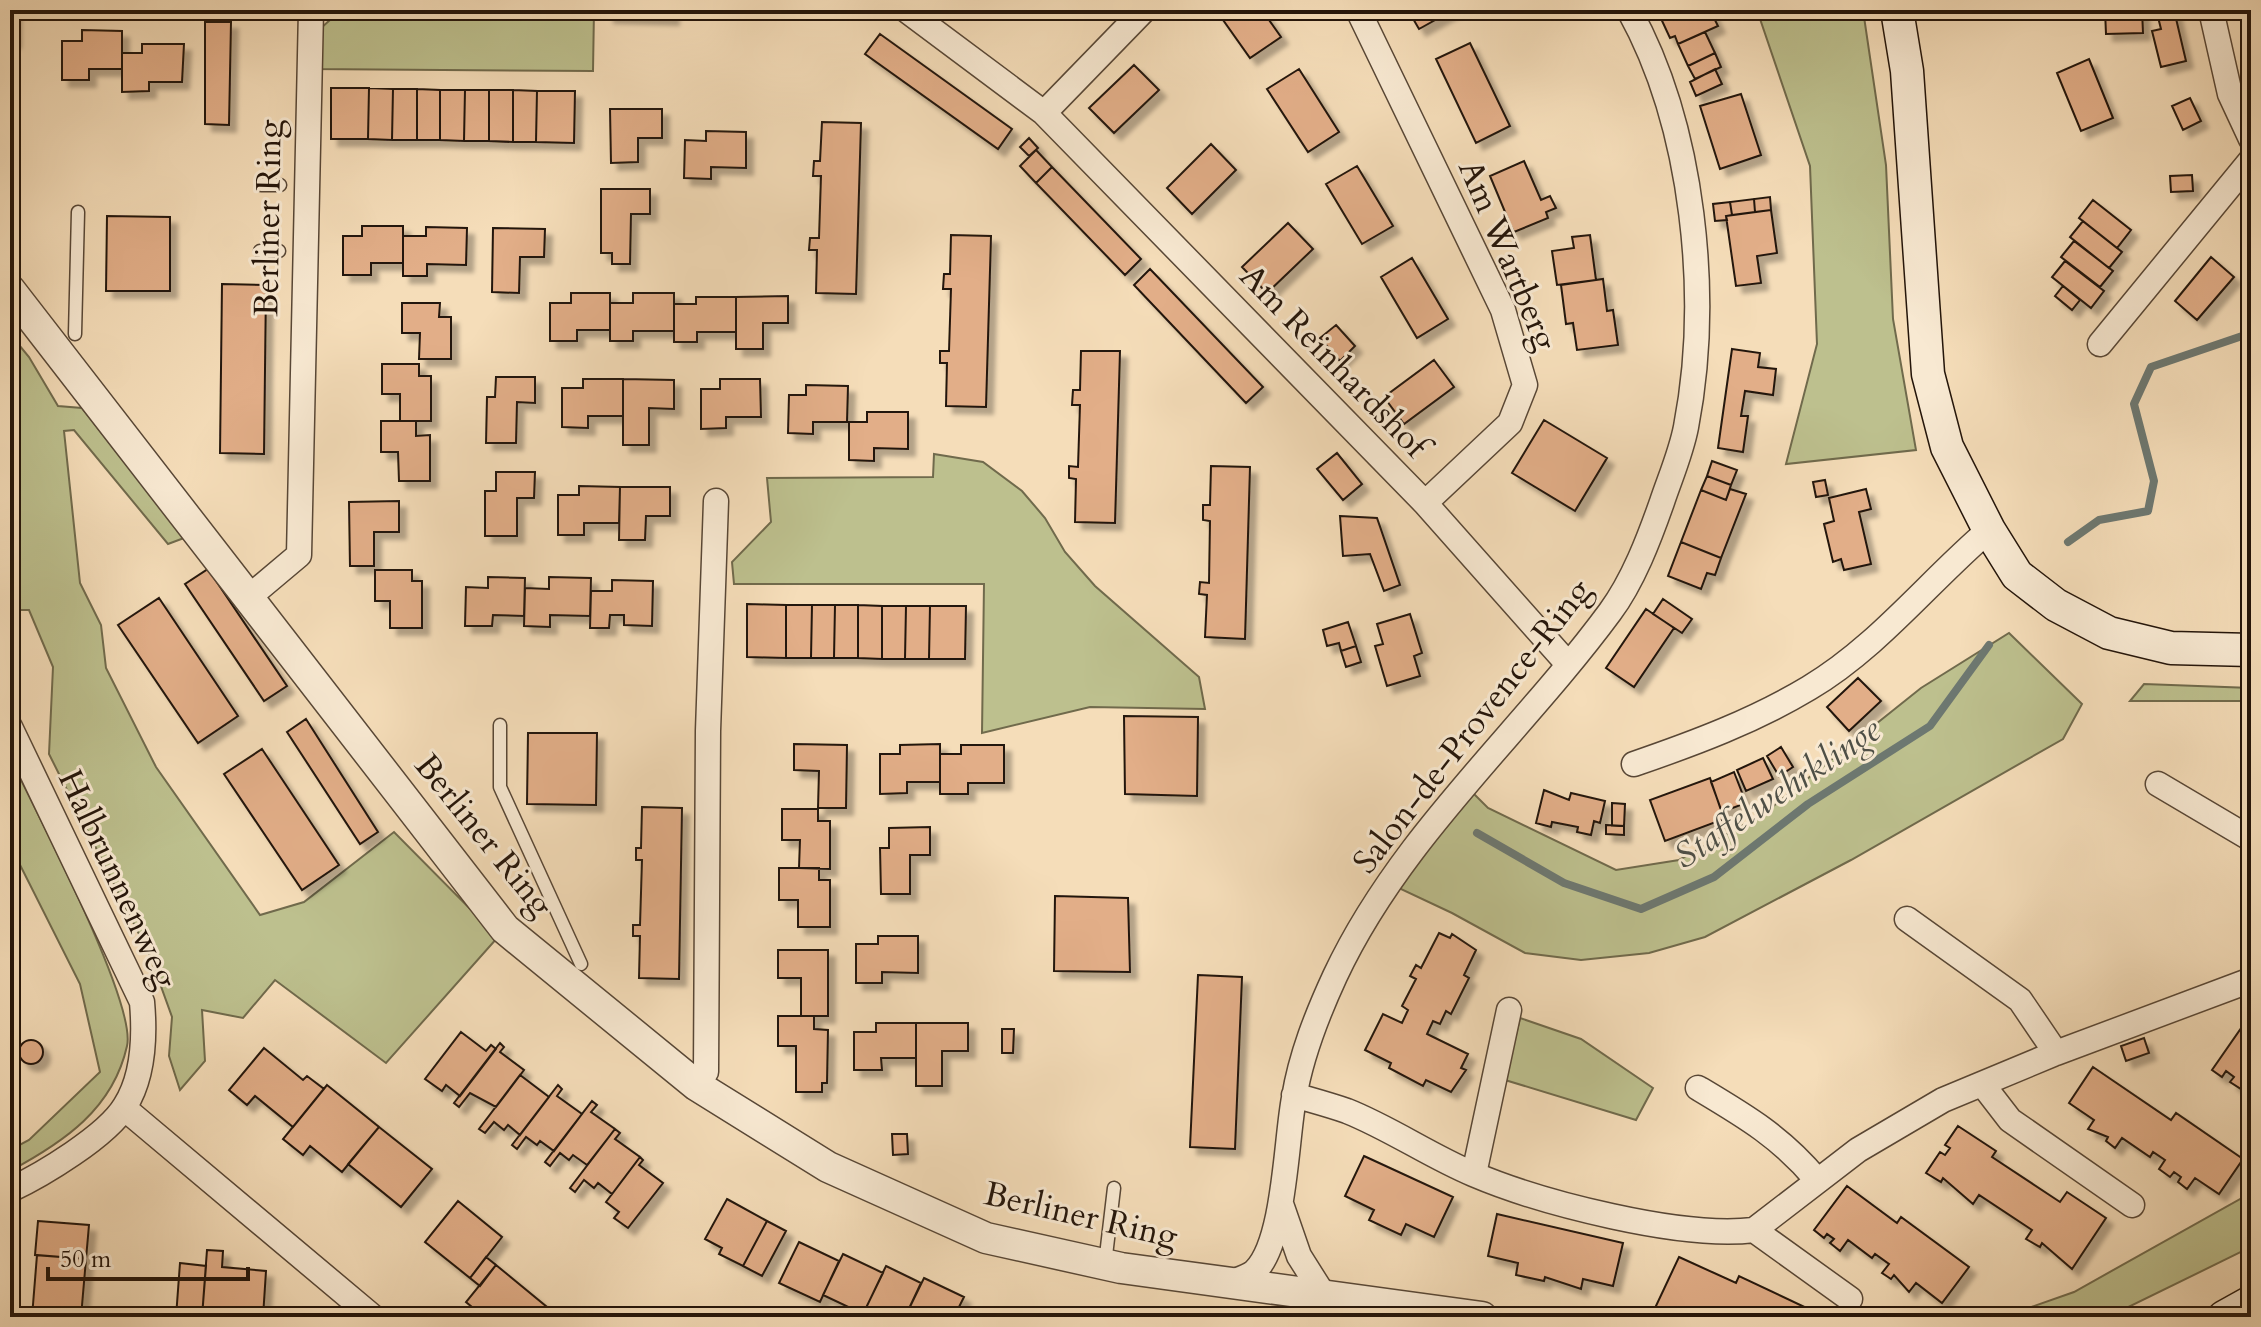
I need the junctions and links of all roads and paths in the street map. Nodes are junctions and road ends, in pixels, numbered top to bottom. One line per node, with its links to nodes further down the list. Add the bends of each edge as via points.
1 (311, 10): 22 (street, Berliner Ring, via 299,555)
2 (906, 10): 8 (street, Am Reinhardshof)
3 (1144, 10): 8 (street)
4 (1358, 10): 20 (street, Am Wartberg, via 1503,310 1525,385 1510,423)
5 (1629, 10): 24 (street, Salon-de-Provence-Ring, via 1642,33 1680,148 1698,262 1696,357 1685,431 1651,533 1612,609)
6 (1897, 10): 21 (main road, via 1907,71 1928,374 1947,447)
7 (2211, 10): 9 (street, via 2230,94)
8 (1044, 113): 20 (street, Am Reinhardshof)
9 (2251, 139)
10 (2251, 160): 18 (street)
11 (261, 185): 12 (lane)
12 (280, 185)
13 (78, 212): 17 (lane)
14 (260, 251): 15 (lane)
15 (279, 251)
16 (10, 290): 22 (street, Berliner Ring)
17 (75, 334)
18 (2100, 344)
19 (716, 501): 35 (street, via 706,1072)
20 (1425, 503): 24 (street, Am Reinhardshof)
21 (1989, 530): 23 (main road, via 2017,575 2056,605 2109,633 2171,648); 27 (street, via 1864,646 1810,687 1723,733)
22 (249, 597): 35 (street, Berliner Ring, via 505,929)
23 (2251, 650)
24 (1567, 663): 38 (street, Salon-de-Provence-Ring, via 1385,887 1311,1031)
25 (500, 725): 31 (lane, via 500,787)
26 (10, 727): 39 (street, Halbrunnenweg, via 142,1002 145,1031 136,1083)
27 (1634, 764)
28 (2158, 784): 29 (street)
29 (2251, 839)
30 (1907, 919): 34 (street, via 2020,1000)
31 (581, 964)
32 (2251, 980): 34 (street)
33 (1509, 1010): 40 (street)
34 (2056, 1053): 36 (street)
35 (696, 1085): 47 (street, Berliner Ring, via 828,1167 986,1238)
36 (1983, 1085): 41 (street, via 1943,1100); 45 (street, via 2010,1120)
37 (1698, 1088): 41 (street, via 1763,1127)
38 (1294, 1095): 40 (street, via 1347,1112); 44 (street, Salon-de-Provence-Ring)
39 (124, 1108): 43 (street, Halbrunnenweg, via 79,1149); 52 (street)
40 (1474, 1174): 46 (street, via 1532,1195 1683,1229 1722,1234)
41 (1817, 1180): 46 (street)
42 (1114, 1188): 47 (lane)
43 (10, 1190)
44 (1280, 1202): 48 (street, Salon-de-Provence-Ring, via 1272,1239 1255,1271); 49 (street, Salon-de-Provence-Ring, via 1299,1256)
45 (2132, 1205)
46 (1754, 1230): 50 (street)
47 (1105, 1265): 48 (street, Berliner Ring)
48 (1230, 1283): 49 (street, Berliner Ring)
49 (1323, 1294): 53 (street, Berliner Ring)
50 (1850, 1299)
51 (2251, 1302): 54 (main road)
52 (373, 1317)
53 (1482, 1317)
54 (2224, 1317)

